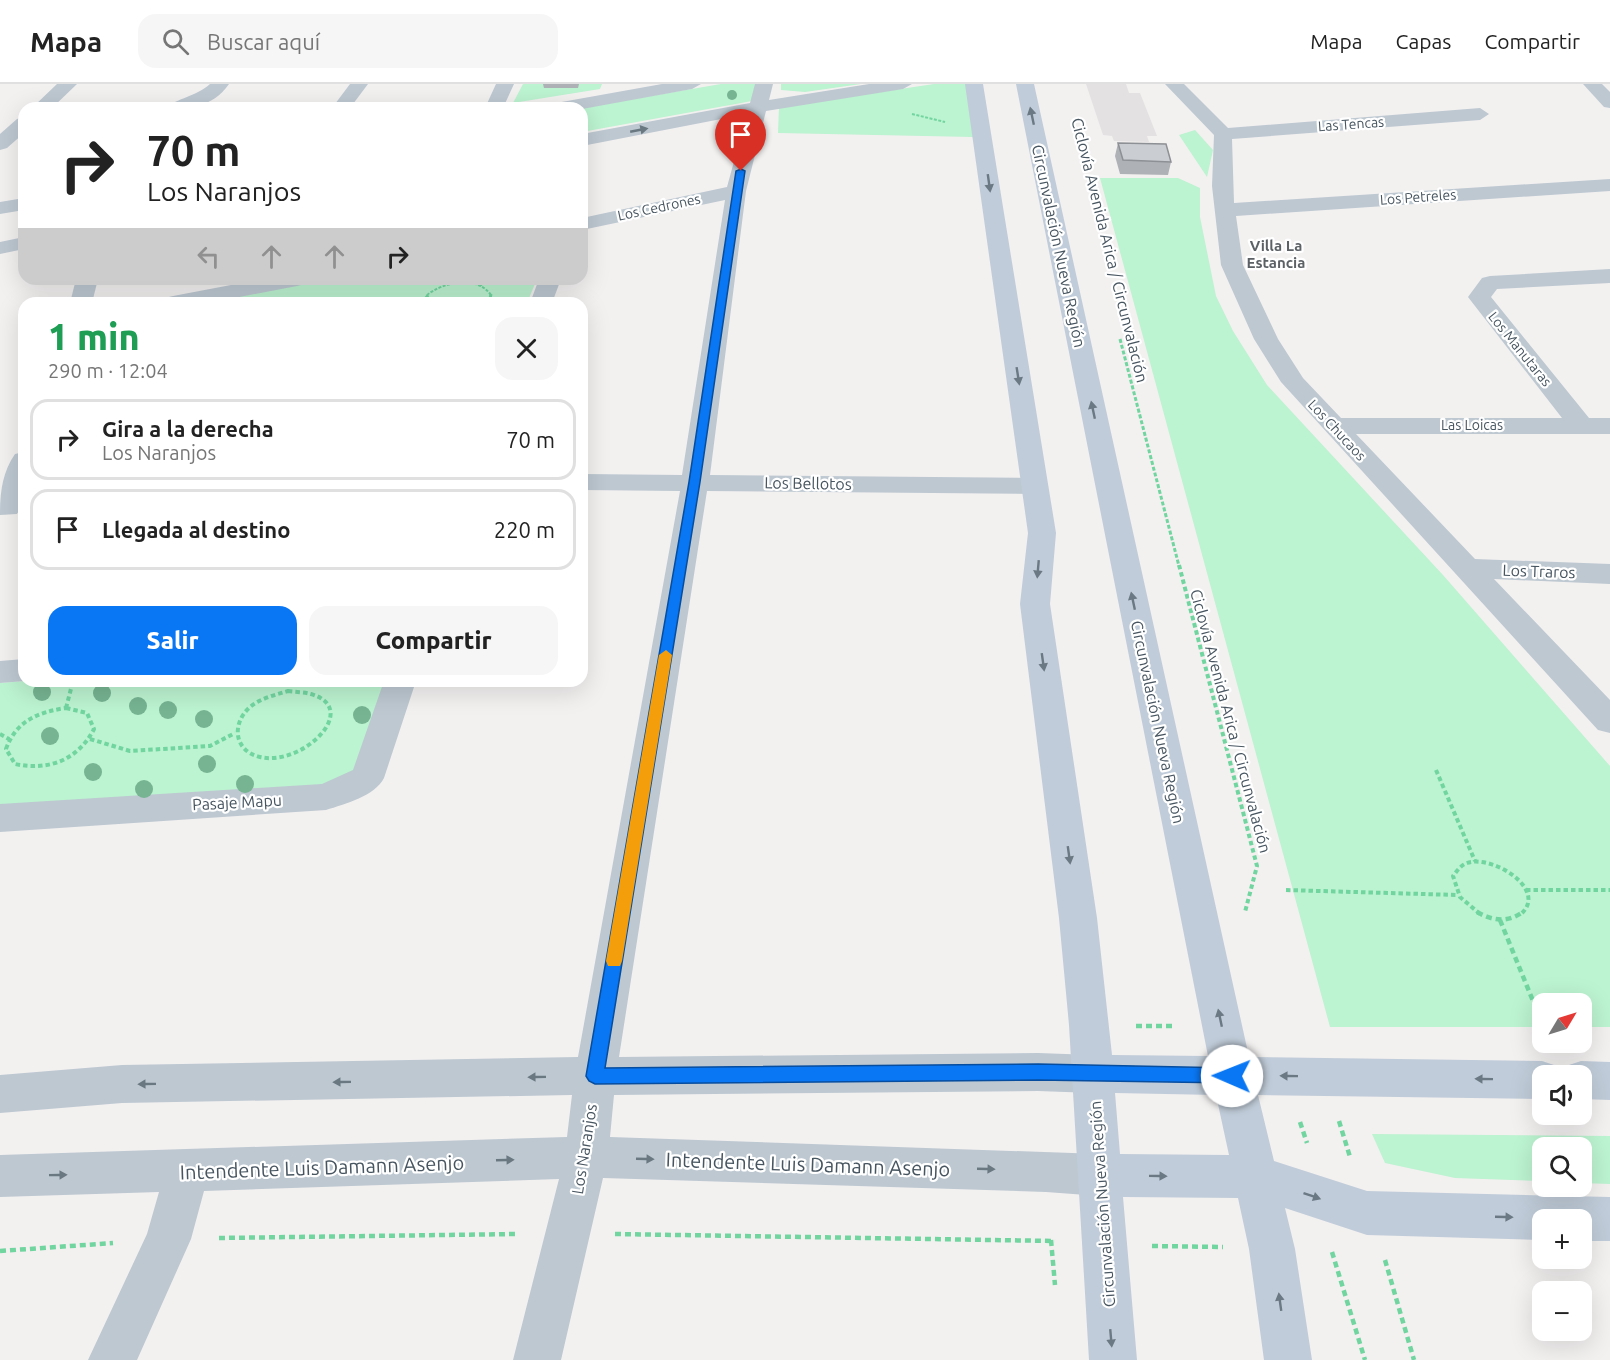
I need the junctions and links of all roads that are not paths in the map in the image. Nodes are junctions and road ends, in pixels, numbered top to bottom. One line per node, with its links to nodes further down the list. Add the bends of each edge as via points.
1 (69, 84): 13 (street)
2 (220, 84): 14 (street)
3 (359, 84): 15 (street)
4 (505, 84): 16 (street)
5 (692, 84): 11 (street)
6 (903, 84): 12 (street)
7 (974, 84): 39 (main road, Circunvalación Nueva Región, one-way to 39)
8 (1025, 84): 50 (main road, Circunvalación Nueva Región, one-way to 8)
9 (1174, 84): 20 (street)
10 (1592, 84): 18 (street)
11 (607, 92): 17 (street)
12 (760, 96): 21 (street, one-way to 12); 23 (street, Los Naranjos)
13 (48, 102)
14 (197, 102)
15 (346, 102)
16 (497, 102)
17 (575, 102)
18 (1610, 103)
19 (1480, 114): 20 (street, Las Tencas)
20 (1223, 134): 26 (street, Los Chucaos, via 1222,186)
21 (588, 139)
22 (1610, 185): 26 (street, Los Petreles)
23 (736, 191): 27 (street, Los Cedrones); 38 (street, Los Naranjos)
24 (18, 205): 25 (street)
25 (0, 208)
26 (1226, 210): 34 (street, Los Chucaos, via 1232,265 1266,339 1293,382)
27 (588, 223)
28 (18, 244): 29 (street)
29 (0, 248)
30 (1610, 276): 33 (street, Los Manutaras, via 1490,283 1479,297)
31 (266, 285): 32 (street)
32 (204, 297)
33 (1581, 425): 34 (street, Las Loicas); 35 (street, Las Loicas)
34 (1333, 426): 41 (street, Los Chucaos)
35 (1610, 426)
36 (18, 481): 40 (street)
37 (588, 482): 38 (street, Los Bellotos)
38 (695, 482): 39 (street, Los Bellotos); 49 (street, Los Naranjos)
39 (1034, 486): 48 (main road, Circunvalación Nueva Región, one-way to 48, via 1041,533 1035,604 1078,918)
40 (10, 508)
41 (1469, 568): 42 (street, Los Traros); 46 (street, Los Chucaos)
42 (1610, 573)
43 (18, 670): 44 (street)
44 (0, 672)
45 (398, 687): 47 (street, Pasaje Mapu, via 367,778 326,797)
46 (1610, 721)
47 (0, 818)
48 (1093, 1074): 49 (street); 50 (main road); 57 (main road, Circunvalación Nueva Región)
49 (595, 1076): 54 (street, one-way to 54, via 122,1084); 55 (street, Los Naranjos)
50 (1232, 1076): 51 (main road, one-way to 50); 59 (main road, Circunvalación Nueva Región)
51 (1532, 1080)
52 (1592, 1080): 53 (main road)
53 (1610, 1081)
54 (0, 1094)
55 (586, 1157): 56 (street, Intendente Luis Damann Asenjo, one-way to 55); 57 (street, Intendente Luis Damann Asenjo, one-way to 57); 62 (street, Los Naranjos)
56 (187, 1172): 58 (street, Intendente Luis Damann Asenjo, one-way to 56); 61 (street, via 168,1239)
57 (1100, 1175): 59 (main road, Intendente Luis Damann Asenjo, one-way to 59); 63 (main road, Circunvalación Nueva Región, one-way to 63)
58 (0, 1176)
59 (1257, 1178): 60 (main road, Intendente Luis Damann Asenjo, one-way to 60, via 1367,1213); 64 (main road, Circunvalación Nueva Región, one-way to 59)
60 (1610, 1220)
61 (112, 1360)
62 (537, 1360)
63 (1113, 1360)
64 (1288, 1360)

